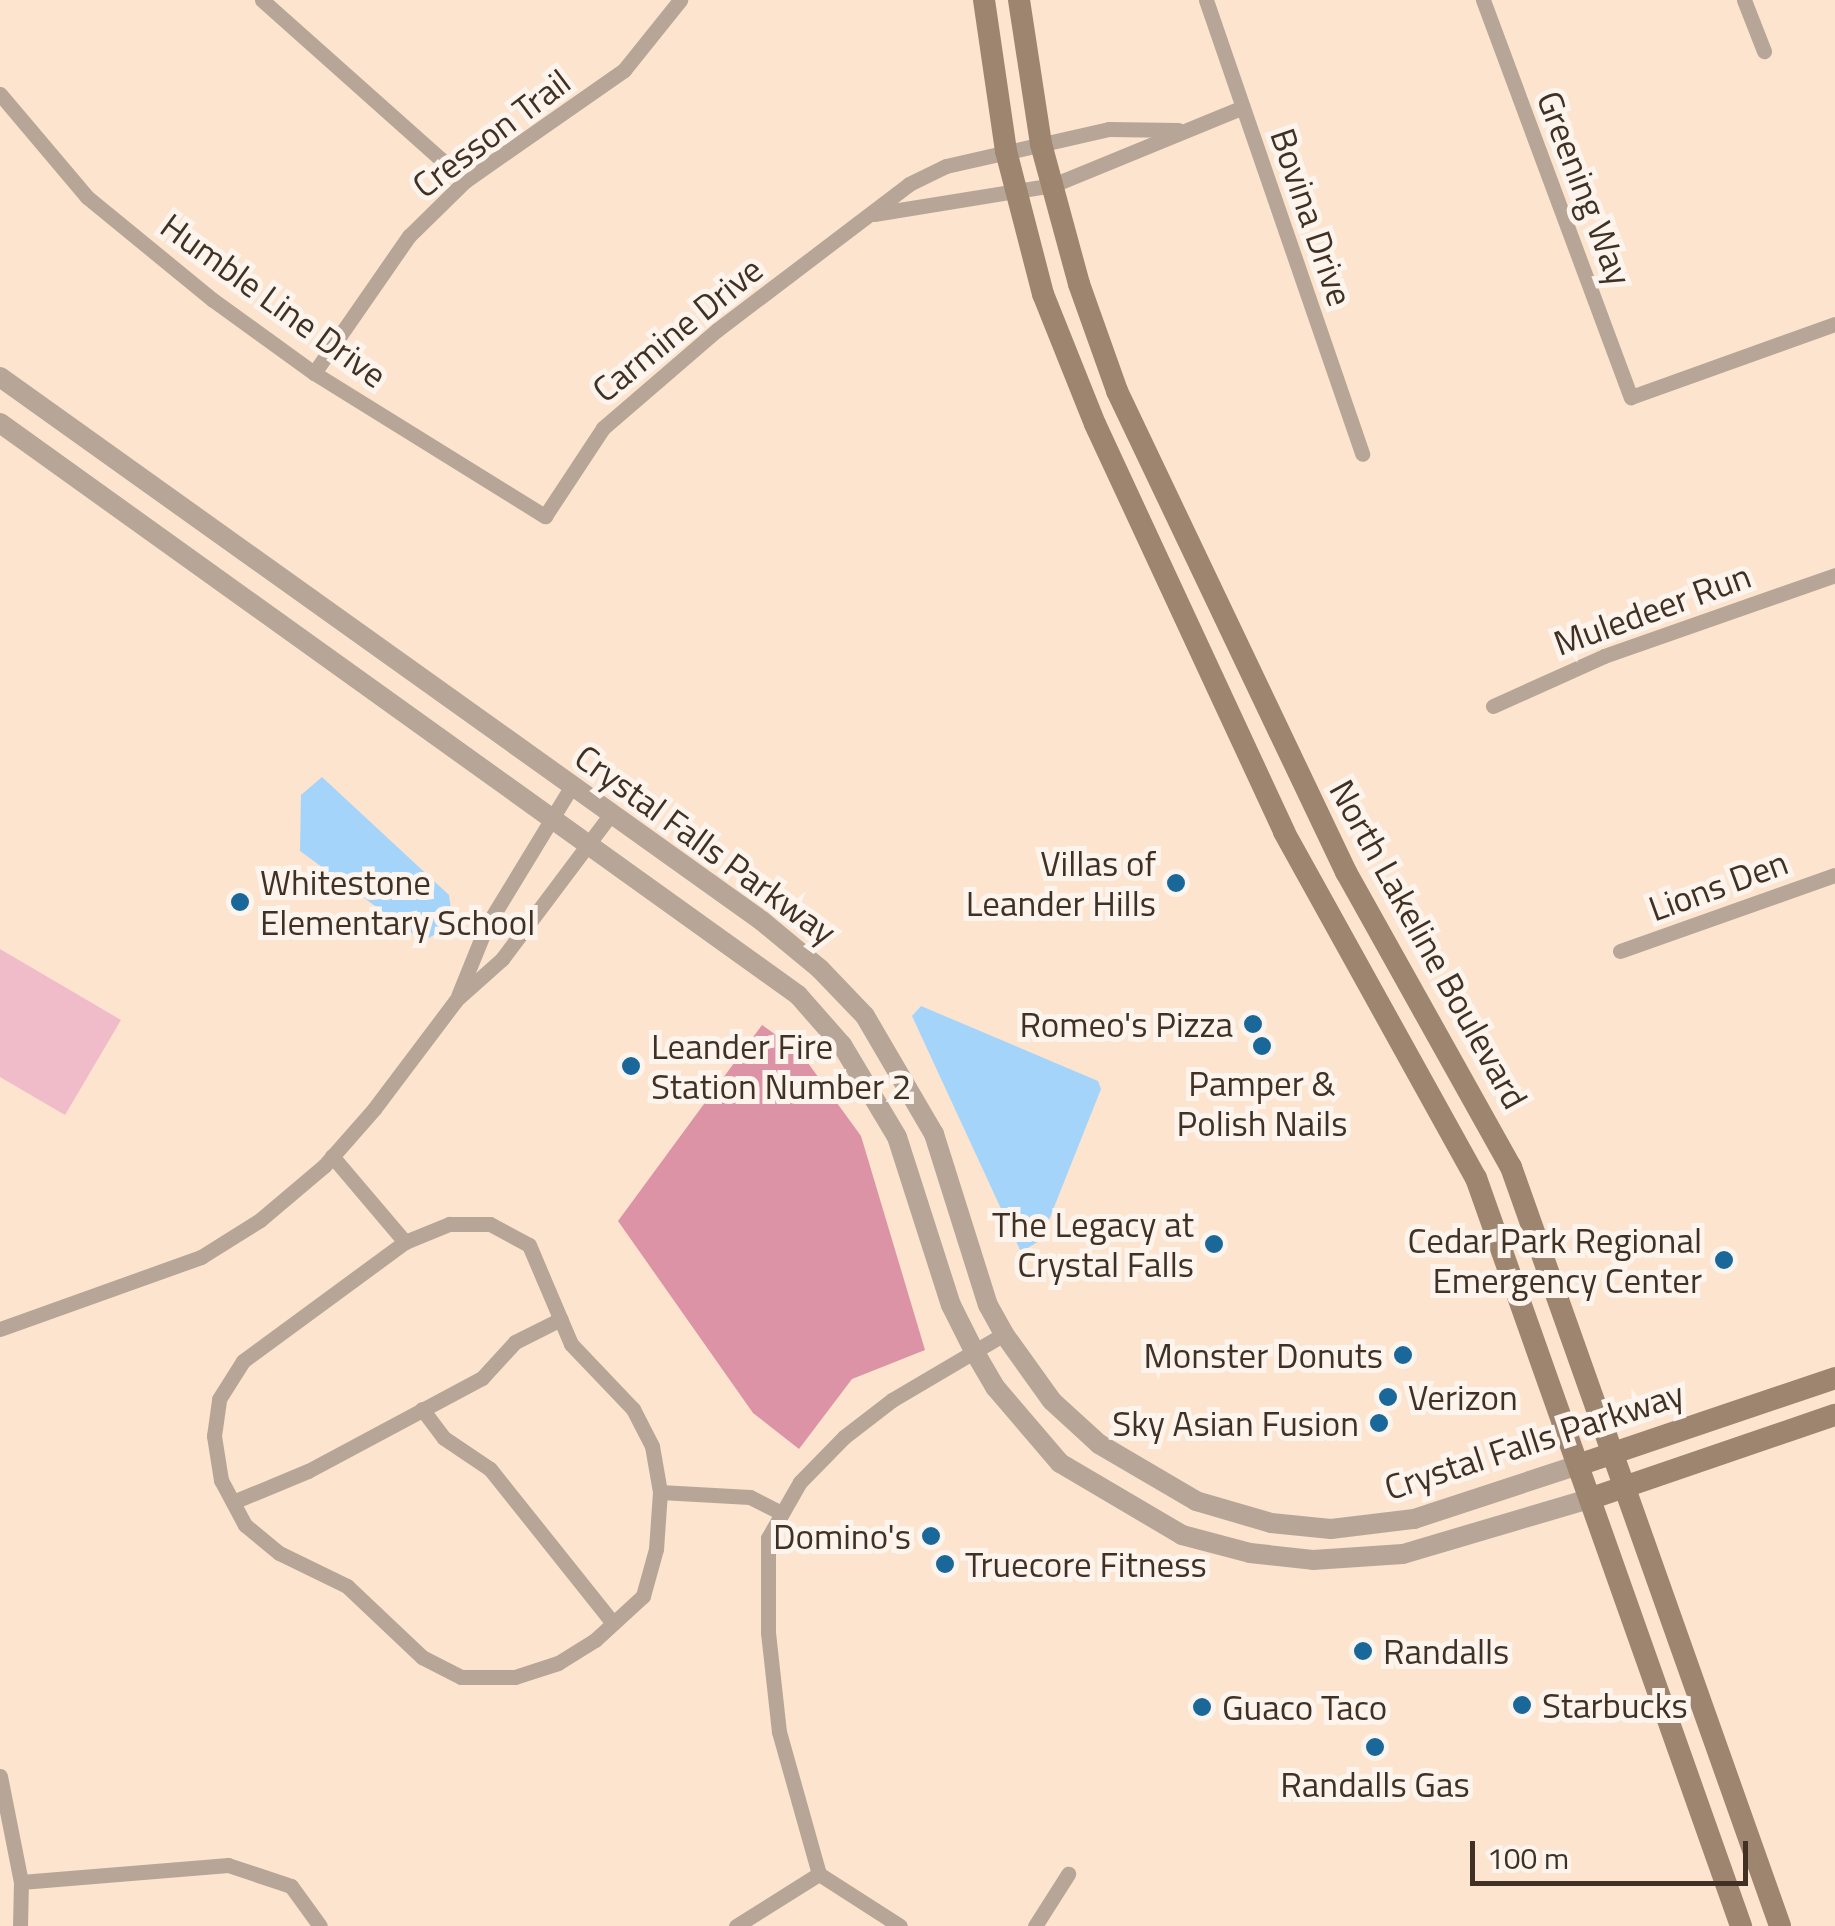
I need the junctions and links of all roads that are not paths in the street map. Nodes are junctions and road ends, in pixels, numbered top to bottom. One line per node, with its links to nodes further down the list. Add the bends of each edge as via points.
1 (262, 0): 14 (street)
2 (680, 0): 14 (street, Cresson Trail, via 624,70)
3 (984, 0): 13 (main road, North Lakeline Boulevard)
4 (1019, 0): 12 (main road, North Lakeline Boulevard)
5 (1206, 0): 10 (street, Bovina Drive)
6 (1483, 0): 18 (street, Greening Way, via 1632,397)
7 (1744, 0): 8 (street)
8 (1764, 52)
9 (0, 94): 19 (street, Humble Line Drive, via 87,197)
10 (1243, 107): 11 (street, Carmine Drive); 22 (street, Bovina Drive)
11 (1178, 130): 12 (street, Carmine Drive, via 1109,129); 15 (street, Carmine Drive, via 1146,152)
12 (1041, 144): 13 (street, Carmine Drive); 15 (main road, North Lakeline Boulevard)
13 (1006, 150): 16 (main road, North Lakeline Boulevard); 17 (street, Carmine Drive, via 946,166 909,184)
14 (465, 181): 19 (street, Cresson Trail, via 409,236)
15 (1053, 185): 16 (street, Carmine Drive); 42 (main road, North Lakeline Boulevard, via 1117,391 1346,872 1510,1168)
16 (1016, 195): 17 (street, Carmine Drive); 43 (main road, North Lakeline Boulevard, via 1043,294 1095,424 1284,832 1476,1178)
17 (874, 214): 23 (street, Carmine Drive, via 717,330 603,428)
18 (1835, 324)
19 (314, 373): 23 (street, Humble Line Drive)
20 (0, 378): 26 (street, Crystal Falls Parkway)
21 (0, 423): 28 (street, Crystal Falls Parkway)
22 (1362, 454)
23 (545, 516)
24 (1835, 574): 25 (street, Muledeer Run, via 1588,662)
25 (1493, 706)
26 (571, 787): 27 (street, Crystal Falls Parkway); 28 (street)
27 (611, 814): 29 (street); 37 (street, Crystal Falls Parkway, via 762,921 864,1016 934,1134 988,1305)
28 (552, 816): 29 (street, Crystal Falls Parkway); 32 (street, via 486,928)
29 (586, 840): 32 (street, via 502,959); 38 (street, Crystal Falls Parkway, via 798,995 842,1045 897,1137 951,1305)
30 (1835, 875): 31 (street, Lions Den)
31 (1620, 951)
32 (456, 1000): 33 (street)
33 (332, 1156): 34 (street); 36 (street, via 260,1220 201,1256)
34 (405, 1242): 35 (street, via 450,1224 490,1224 529,1246); 47 (street, via 243,1361 219,1399 214,1436)
35 (561, 1319): 40 (street, via 535,1328 482,1378); 45 (street, via 572,1344 633,1409 652,1446)
36 (0, 1329)
37 (1004, 1334): 38 (street); 43 (street, Crystal Falls Parkway, via 1052,1402 1099,1444 1196,1501 1271,1523 1331,1529 1400,1522)
38 (974, 1351): 46 (street, Crystal Falls Parkway, via 995,1387 1060,1463 1182,1535 1250,1554 1376,1559 1471,1538); 48 (street, via 844,1437)
39 (1835, 1378): 42 (main road, Crystal Falls Parkway)
40 (422, 1409): 47 (street); 49 (street, via 444,1438 490,1469)
41 (1835, 1416): 44 (main road, Crystal Falls Parkway)
42 (1616, 1454): 43 (main road, Crystal Falls Parkway); 44 (main road, North Lakeline Boulevard)
43 (1581, 1464): 46 (main road, North Lakeline Boulevard)
44 (1626, 1487): 46 (main road, Crystal Falls Parkway); 60 (main road, North Lakeline Boulevard)
45 (660, 1492): 48 (street, via 750,1497); 49 (street, via 656,1550 643,1596)
46 (1592, 1498): 59 (main road, North Lakeline Boulevard)
47 (232, 1502): 49 (street, via 244,1524 279,1554 347,1586 422,1657 461,1676 515,1676 558,1663)
48 (780, 1512): 51 (street, via 764,1560 769,1660 779,1732)
49 (613, 1624)
50 (0, 1776): 53 (street)
51 (818, 1874): 56 (street); 57 (street)
52 (1068, 1874): 58 (street)
53 (21, 1882): 54 (street); 55 (street, via 228,1865 291,1886)
54 (20, 1926)
55 (320, 1926)
56 (736, 1926)
57 (900, 1926)
58 (1034, 1926)
59 (1741, 1926)
60 (1780, 1926)

